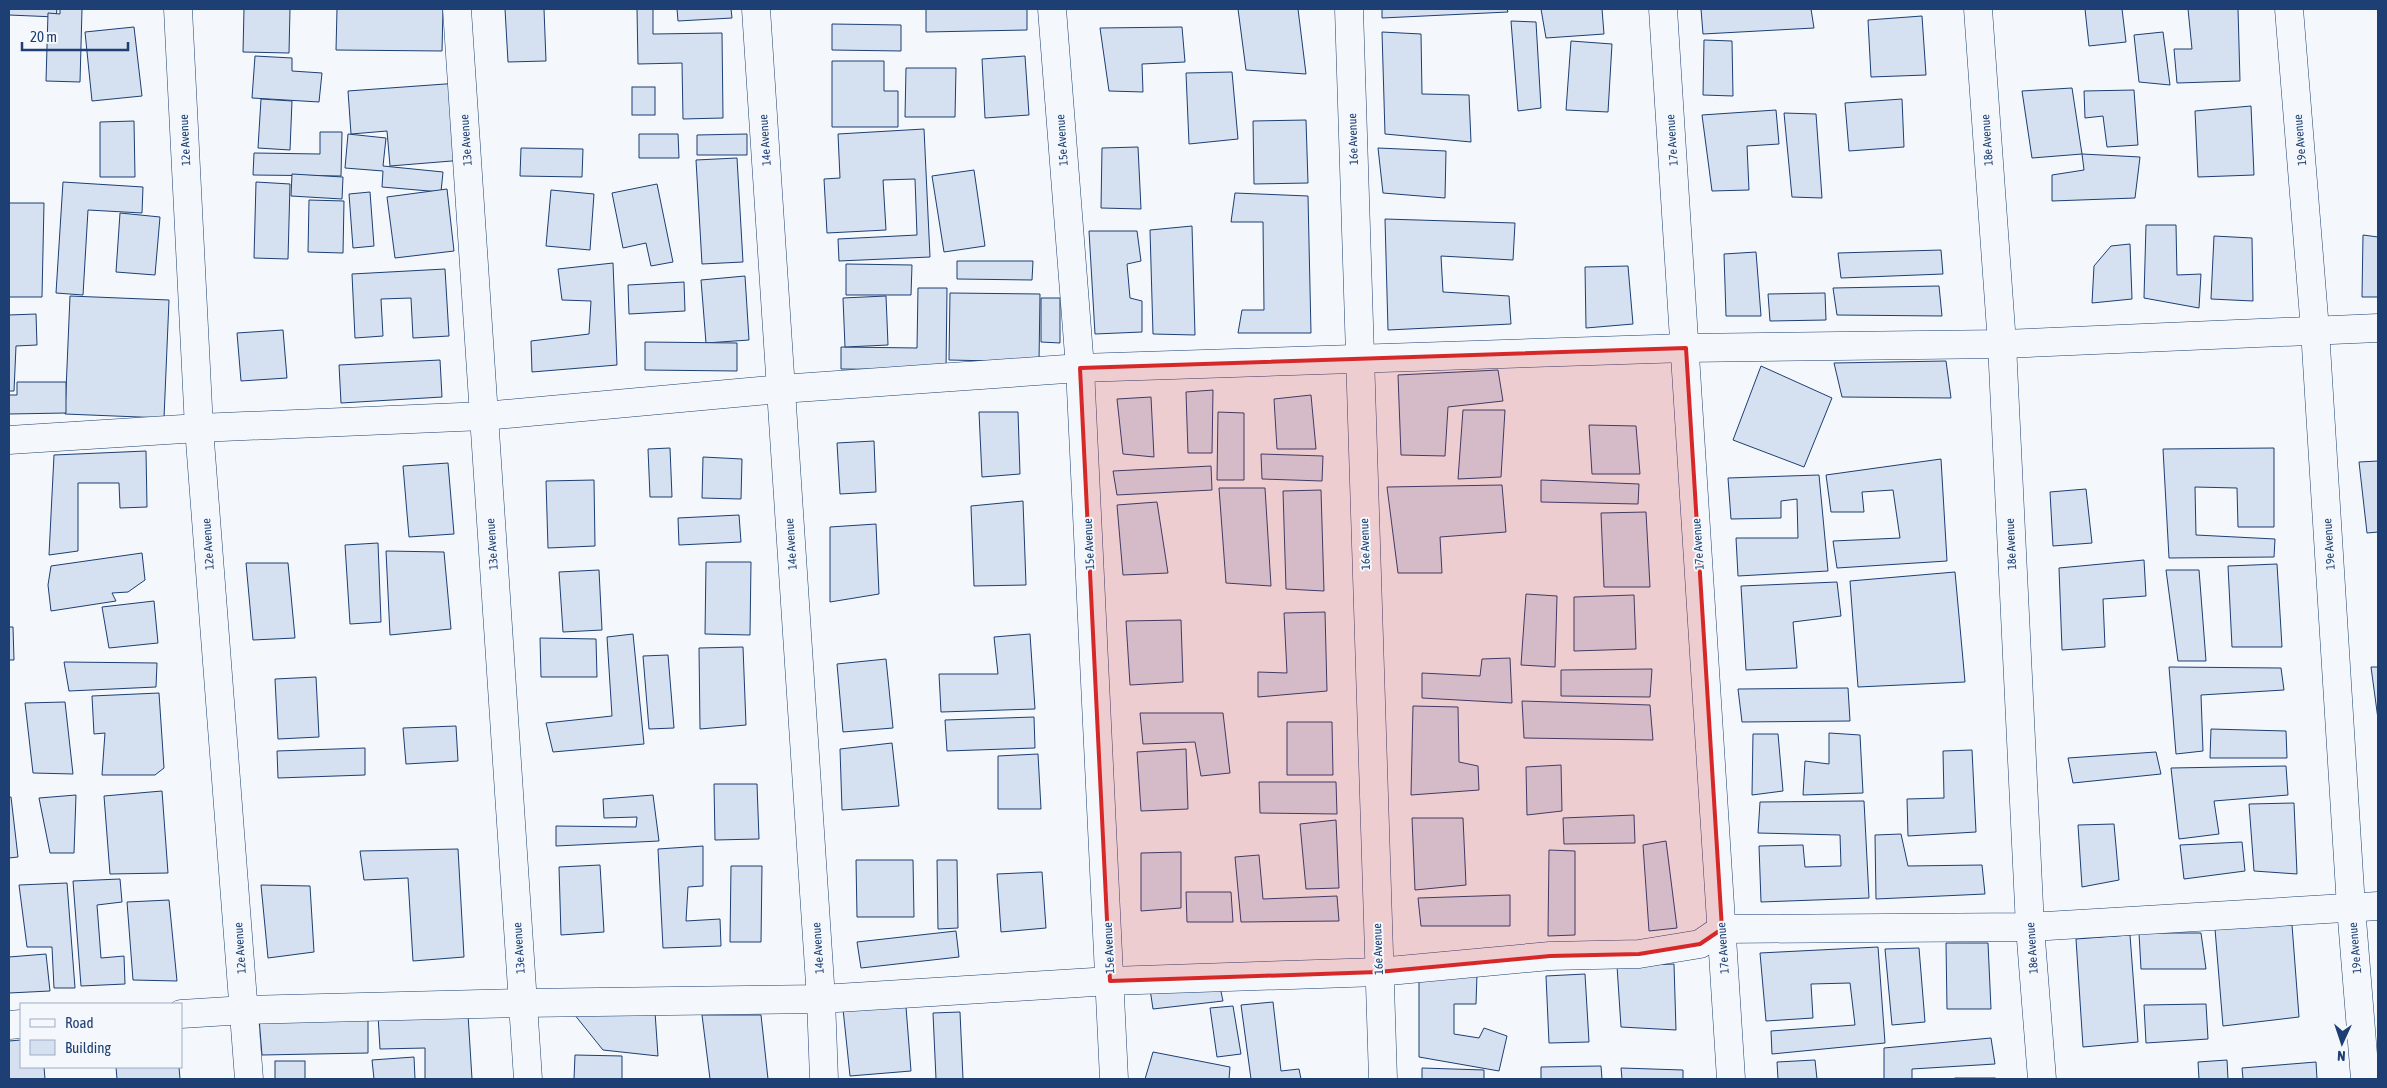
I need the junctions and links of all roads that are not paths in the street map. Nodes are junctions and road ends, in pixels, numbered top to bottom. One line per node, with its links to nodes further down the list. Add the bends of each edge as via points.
1 (178, 9): 17 (street, 12e Avenue)
2 (457, 9): 16 (street, 13e Avenue)
3 (756, 9): 15 (street, 14e Avenue)
4 (1052, 9): 14 (street, 15e Avenue)
5 (1349, 9): 13 (street, 16e Avenue)
6 (1663, 9): 12 (street, 17e Avenue)
7 (1978, 9): 11 (street, 18e Avenue)
8 (2289, 9): 10 (street, 19e Avenue)
9 (2378, 328): 10 (street)
10 (2315, 330): 11 (street); 20 (street, 19e Avenue)
11 (2002, 344): 12 (street); 21 (street, 18e Avenue)
12 (1686, 348): 13 (street); 22 (street, 17e Avenue)
13 (1359, 359): 14 (street); 23 (street, 16e Avenue)
14 (1080, 368): 15 (street); 24 (street, 15e Avenue)
15 (781, 389): 16 (street); 25 (street, 14e Avenue)
16 (484, 416): 17 (street); 26 (street, 13e Avenue)
17 (199, 428): 18 (street); 27 (street, 12e Avenue)
18 (9, 440)
19 (2378, 906): 20 (street)
20 (2352, 907): 21 (street); 36 (street, 19e Avenue)
21 (2030, 927): 22 (street); 35 (street, 18e Avenue)
22 (1722, 929): 23 (street, via 1700,944 1639,954 1550,956); 34 (street, 17e Avenue)
23 (1378, 972): 24 (street); 33 (street, 16e Avenue)
24 (1110, 981): 25 (street); 32 (street, 15e Avenue)
25 (821, 999): 26 (street); 31 (street, 14e Avenue)
26 (523, 1003): 27 (street); 30 (street, 13e Avenue)
27 (245, 1010): 28 (street); 29 (street, 12e Avenue)
28 (182, 1014)
29 (249, 1079)
30 (528, 1079)
31 (824, 1079)
32 (1114, 1079)
33 (1383, 1079)
34 (1731, 1079)
35 (2042, 1079)
36 (2365, 1079)

